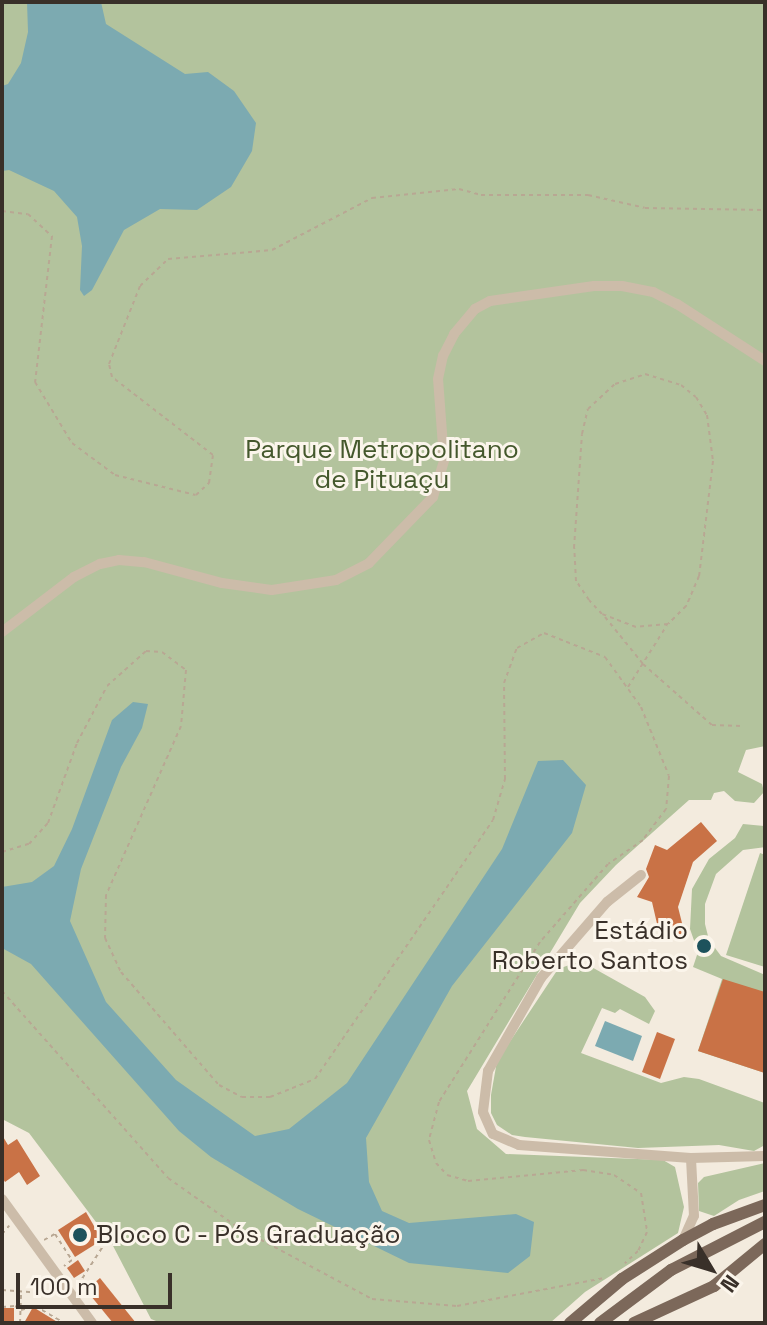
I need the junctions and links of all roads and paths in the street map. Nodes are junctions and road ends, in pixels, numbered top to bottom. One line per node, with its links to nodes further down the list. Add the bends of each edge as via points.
1 (765, 210): 2 (path, via 645,208 588,195 481,195 459,189 372,198 272,250 168,259 140,286 109,364 112,377 213,455 209,483 196,495 115,475 72,443 35,382 52,236 28,214)
2 (2, 211)
3 (765, 361): 6 (lane, via 653,292 594,286 490,301 475,309 443,356 438,379 444,460 433,497 369,563 336,580 272,590 119,560 74,577)
4 (602, 614): 5 (path, via 636,627); 5 (path, via 576,581 574,568 582,434 588,409 601,394 630,376 645,374 681,385 696,397 712,436 699,576 686,606); 7 (path)
5 (668, 624): 7 (path)
6 (2, 632)
7 (643, 664): 8 (path); 9 (path, via 712,725)
8 (627, 688): 10 (path, via 605,657 544,633 517,648 504,683 505,779 493,820 315,1079 270,1097 242,1097 219,1085 121,972 105,938 106,895 181,726 186,670 162,652 146,651 107,686 77,743 48,823 29,844); 25 (path, via 641,707 669,776 666,809 643,840 608,864 540,942 439,1102 429,1140 436,1163 447,1175 468,1181 583,1170 614,1175 641,1193 647,1232 638,1251)
9 (742, 726)
10 (2, 852)
11 (641, 875): 14 (lane, via 607,902 541,978 488,1071 483,1112 493,1134 519,1145)
12 (2, 991): 26 (path, via 168,1178 239,1228 372,1299 457,1306)
13 (765, 1156): 14 (lane)
14 (691, 1158): 17 (lane)
15 (3, 1203): 35 (lane)
16 (765, 1205): 20 (main road)
17 (694, 1216): 20 (lane); 23 (lane)
18 (765, 1222): 37 (main road, via 671,1270)
19 (12, 1223): 22 (path)
20 (713, 1224): 23 (main road)
21 (97, 1230): 28 (path, via 107,1240)
22 (2, 1234)
23 (683, 1240): 36 (main road, via 622,1279)
24 (765, 1244): 38 (main road, via 714,1286)
25 (619, 1269)
26 (609, 1277)
27 (2, 1290): 29 (path)
28 (75, 1290)
29 (21, 1294): 30 (path); 32 (path)
30 (61, 1294)
31 (2, 1307): 32 (path)
32 (21, 1310): 33 (path); 34 (path, via 35,1306)
33 (20, 1323)
34 (65, 1323)
35 (92, 1323)
36 (570, 1323)
37 (600, 1323)
38 (634, 1323)

